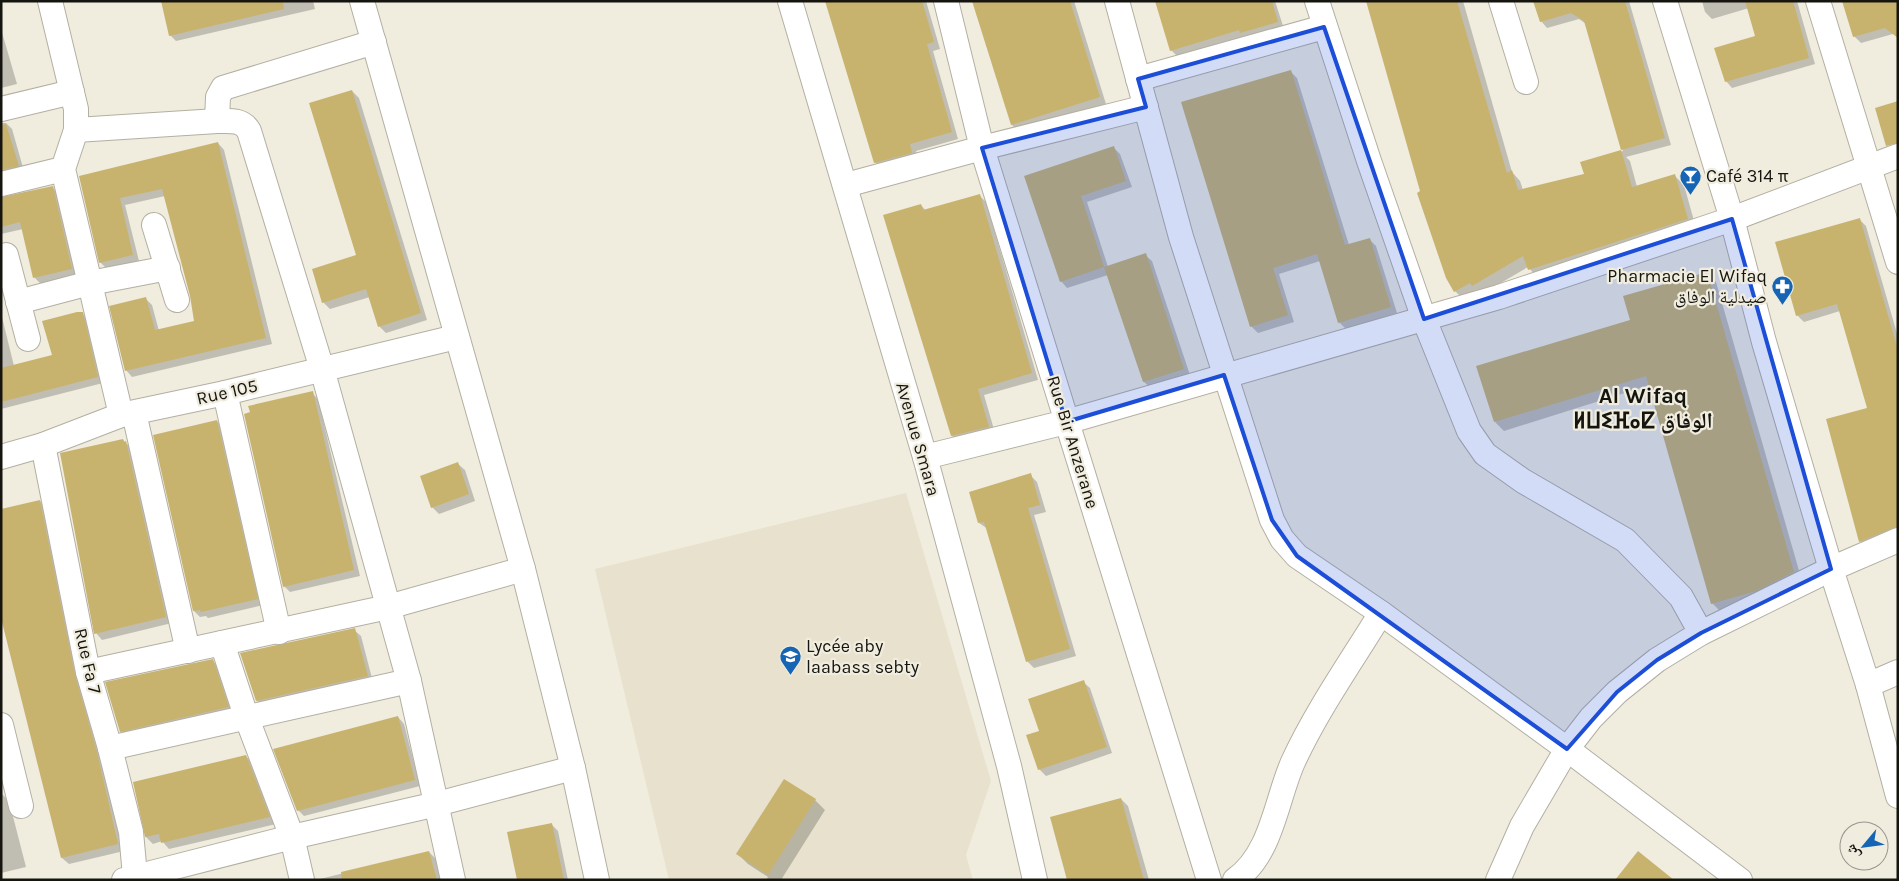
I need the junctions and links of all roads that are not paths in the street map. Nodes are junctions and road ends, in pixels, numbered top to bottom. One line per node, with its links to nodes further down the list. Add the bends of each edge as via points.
1 (50, 1): 14 (street)
2 (362, 1): 11 (street)
3 (790, 1): 24 (street, Avenue Smara)
4 (946, 1): 19 (street, Rue Bir Anzerane)
5 (1117, 1): 12 (street)
6 (1317, 1): 10 (street)
7 (1501, 1): 13 (street)
8 (1665, 1): 25 (street)
9 (1818, 1): 21 (street)
10 (1324, 27): 12 (street); 33 (street)
11 (374, 42): 17 (street, via 223,88 218,97); 34 (street)
12 (1138, 79): 15 (street)
13 (1526, 82)
14 (72, 92): 16 (street); 18 (street)
15 (1146, 107): 19 (street); 37 (street, via 1181,237)
16 (1, 108)
17 (217, 121): 18 (street); 36 (street, via 238,121 249,131)
18 (76, 130): 22 (street)
19 (982, 148): 24 (street); 40 (street, Rue Bir Anzerane)
20 (1898, 156): 21 (street)
21 (1869, 166): 25 (street); 28 (street)
22 (63, 169): 23 (street); 30 (street)
23 (1, 184)
24 (846, 185): 43 (street, Avenue Smara)
25 (1732, 219): 33 (street); 46 (street, via 1764,342)
26 (154, 225): 29 (street)
27 (6, 255): 32 (street)
28 (1898, 262)
29 (168, 268): 30 (street); 31 (street)
30 (90, 283): 32 (street); 39 (street)
31 (176, 300)
32 (18, 302): 35 (street)
33 (1424, 319): 37 (street); 50 (street, via 1469,431 1485,454 1523,481 1626,540 1681,597)
34 (456, 338): 36 (street, Rue 105); 45 (street)
35 (28, 339)
36 (322, 368): 38 (street, Rue 105); 47 (street)
37 (1224, 375): 40 (street); 48 (street, via 1272,520 1282,539 1297,556)
38 (225, 393): 39 (street, Rue 105); 49 (street)
39 (128, 414): 41 (street, Rue 105); 52 (street)
40 (1066, 422): 43 (street); 72 (street, Rue Bir Anzerane)
41 (43, 445): 42 (street, Rue 105); 53 (street, Rue Fa 7)
42 (1, 457)
43 (924, 457): 71 (street, Avenue Smara, via 1009,766)
44 (1898, 540): 46 (street)
45 (523, 569): 47 (street); 61 (street)
46 (1831, 569): 50 (street); 56 (street)
47 (388, 607): 49 (street); 55 (street)
48 (1381, 614): 60 (street); 73 (street, via 1320,711 1293,762 1267,836 1255,860)
49 (279, 632): 51 (street)
50 (1700, 633): 60 (street, via 1657,660 1617,692)
51 (222, 644): 52 (street); 57 (street)
52 (188, 651): 53 (street)
53 (88, 672): 59 (street, Rue Fa 7)
54 (1898, 672): 56 (street)
55 (409, 681): 57 (street); 63 (street)
56 (1868, 685): 62 (street)
57 (246, 716): 59 (street); 65 (street)
58 (1, 725): 64 (street)
59 (110, 748): 67 (street, Rue Fa 7, via 130,832)
60 (1567, 749): 74 (street, via 1522,826); 75 (street)
61 (573, 768): 63 (street); 70 (street)
62 (1898, 796)
63 (437, 804): 65 (street); 69 (street)
64 (21, 806)
65 (292, 837): 66 (street); 68 (street)
66 (171, 873): 67 (street)
67 (130, 878)
68 (302, 880)
69 (453, 880)
70 (597, 880)
71 (1035, 880)
72 (1209, 880)
73 (1235, 880)
74 (1498, 880)
75 (1740, 880)

